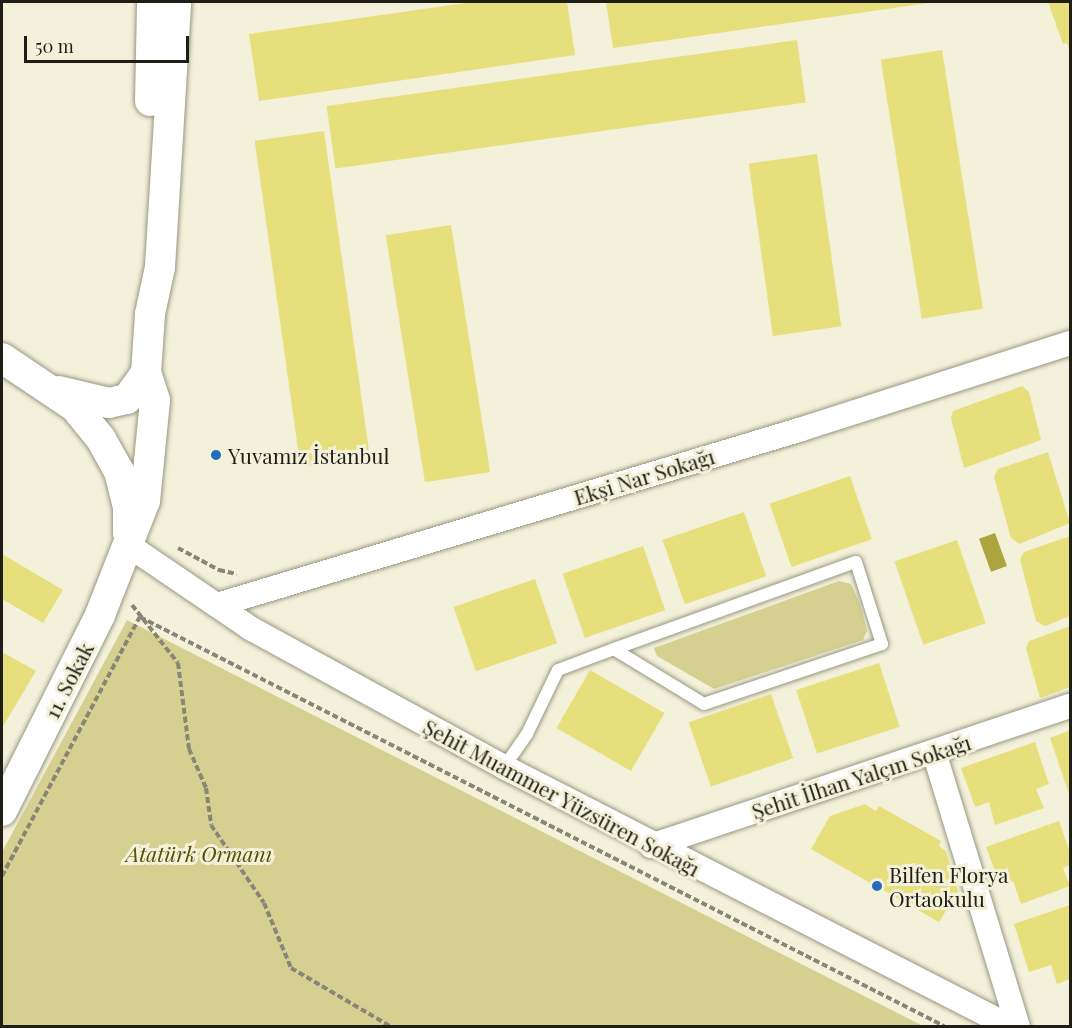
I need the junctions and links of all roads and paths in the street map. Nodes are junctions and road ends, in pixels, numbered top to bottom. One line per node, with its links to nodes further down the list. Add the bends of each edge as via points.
1 (152, 2): 3 (street, via 147,262)
2 (176, 2): 3 (street, via 160,267)
3 (150, 314): 6 (street)
4 (1071, 343): 12 (street, Ekşi Nar Sokağı, via 799,430)
5 (2, 358): 7 (street)
6 (146, 373): 7 (street, via 127,399 109,403); 8 (street, 11. Sokak, via 155,400 145,501)
7 (51, 389): 8 (street, via 75,407 101,438 119,471 128,507)
8 (128, 545): 12 (street, Şehit Muammer Yüzsüren Sokağı); 18 (street, 11. Sokak, via 100,615)
9 (178, 548): 10 (path, via 219,570)
10 (246, 575)
11 (130, 601): 13 (path)
12 (217, 605): 17 (street, Şehit Muammer Yüzsüren Sokağı, via 250,628)
13 (140, 617): 20 (path); 21 (path, via 178,663 189,749 206,788 211,825 264,903 291,968); 22 (path)
14 (614, 649): 14 (lane, via 856,562 882,644 705,704); 17 (lane, via 558,670 527,734)
15 (1071, 706): 16 (street, Şehit İlhan Yalçın Sokağı)
16 (934, 752): 19 (street, Şehit İlhan Yalçın Sokağı); 24 (street)
17 (504, 767): 19 (street, Şehit Muammer Yüzsüren Sokağı)
18 (2, 811)
19 (651, 846): 23 (street, Şehit Muammer Yüzsüren Sokağı)
20 (2, 876)
21 (390, 1026)
22 (944, 1026)
23 (1009, 1026)
24 (1018, 1026)

